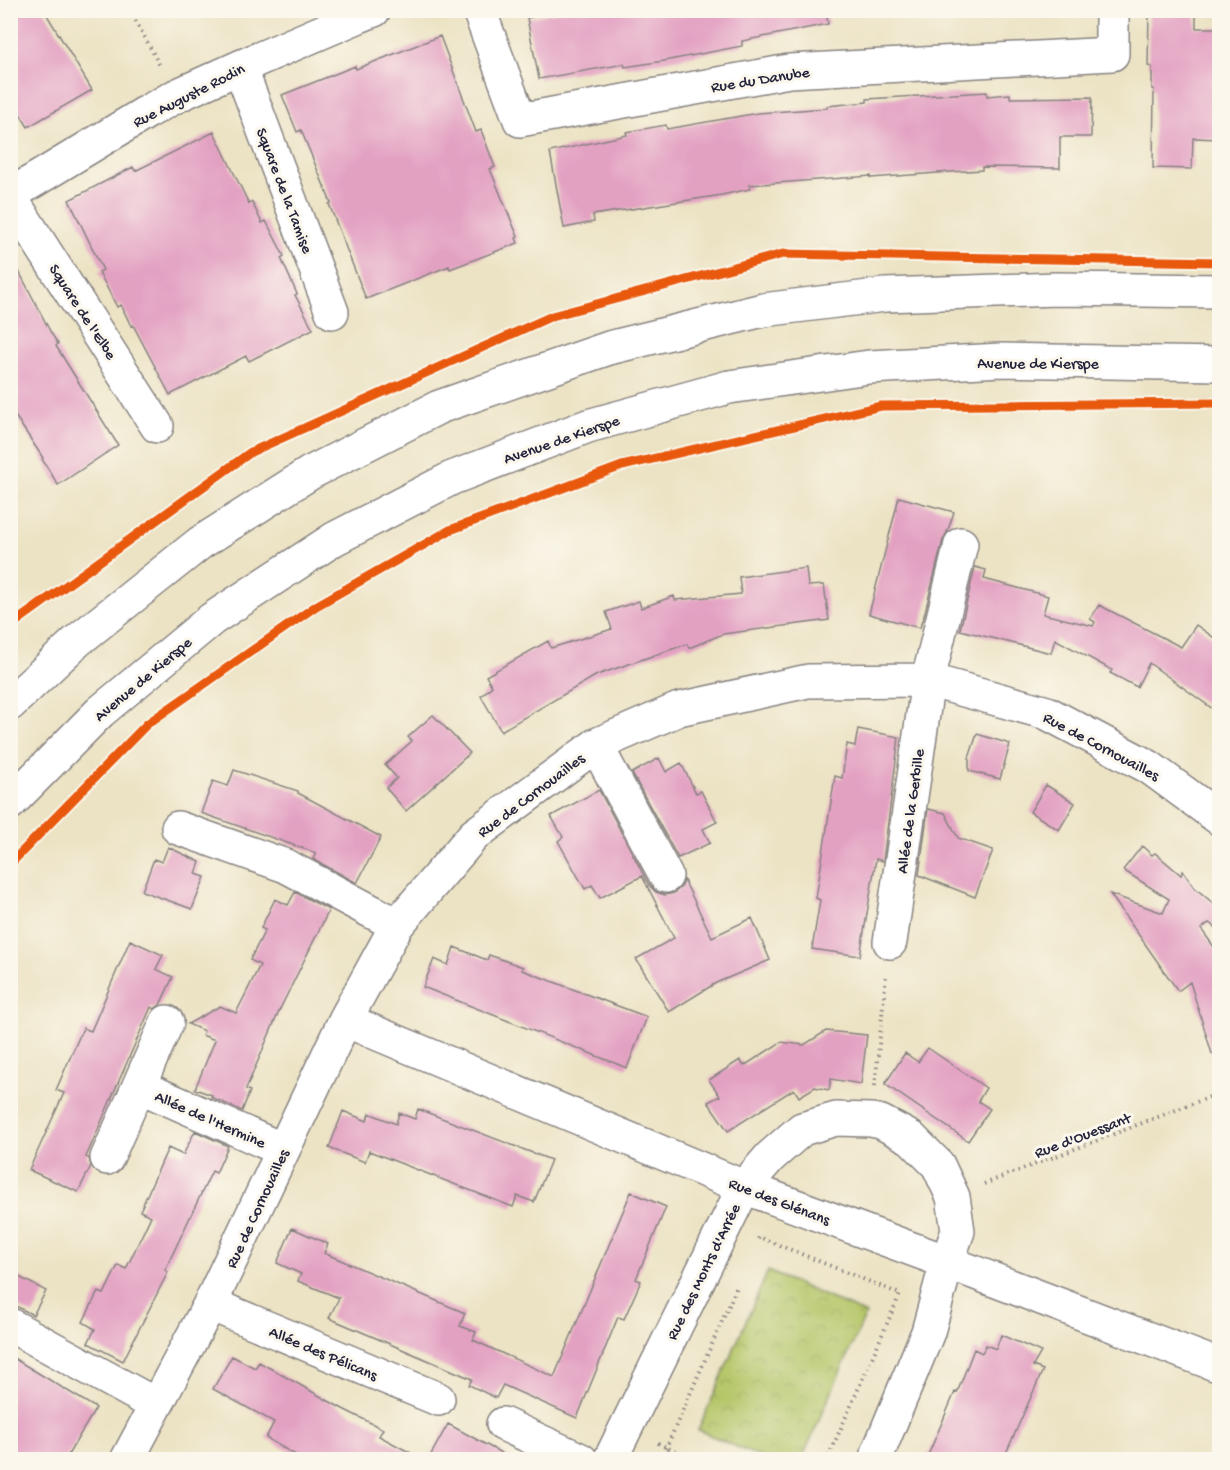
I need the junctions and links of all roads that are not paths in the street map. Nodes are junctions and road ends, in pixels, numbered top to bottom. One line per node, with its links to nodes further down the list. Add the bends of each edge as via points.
1 (479, 10): 2 (street, Rue du Danube, via 520,120 789,71 1112,54)
2 (1112, 10)
3 (364, 12): 4 (street, Rue Auguste Rodin)
4 (240, 67): 5 (street, Rue Auguste Rodin, via 147,112); 7 (street, Square de la Tamise)
5 (10, 196): 9 (street, Square de l'Elbe)
6 (1220, 291): 12 (street, via 1056,289 885,294 763,310 609,348 439,407 310,473 200,543 76,640)
7 (332, 312)
8 (1220, 364): 14 (street, Avenue de Kierspe, via 1001,360 869,367 729,387 588,426 452,478 315,551 212,619 100,712)
9 (158, 426)
10 (962, 544): 11 (street, Allée de la Gerbille)
11 (928, 680): 13 (street, Rue de Cornouailles, via 808,681 679,709); 15 (street, Rue de Cornouailles, via 1047,713 1149,766); 19 (street, Allée de la Gerbille)
12 (10, 704)
13 (596, 745): 17 (street); 18 (street, Rue de Cornouailles, via 474,835)
14 (10, 803)
15 (1220, 819)
16 (178, 828): 18 (street, via 286,866)
17 (666, 876)
18 (398, 925): 20 (street, Rue de Cornouailles)
19 (890, 942)
20 (345, 1020): 23 (street, Rue de Cornouailles); 25 (street, Rue des Glénans)
21 (167, 1022): 22 (street, Allée de l'Hermine)
22 (139, 1086): 23 (street, Allée de l'Hermine); 24 (street, Allée de l'Hermine)
23 (283, 1150): 27 (street, Rue de Cornouailles)
24 (107, 1158)
25 (744, 1187): 26 (street, Rue des Glénans); 26 (street, Rue des Monts d'Arrée, via 802,1129 836,1119 881,1122 911,1138 938,1165 953,1197 958,1231); 35 (street, Rue des Monts d'Arrée)
26 (947, 1262): 29 (street, Rue des Glénans); 36 (street, Rue des Monts d'Arrée, via 928,1332)
27 (210, 1304): 30 (street, Allée des Pélicans); 31 (street, Rue de Cornouailles)
28 (10, 1325): 31 (street)
29 (1220, 1366)
30 (438, 1399)
31 (156, 1405): 33 (street, Rue de Cornouailles)
32 (503, 1424): 34 (street)
33 (127, 1460)
34 (581, 1460)
35 (610, 1460)
36 (874, 1460)

